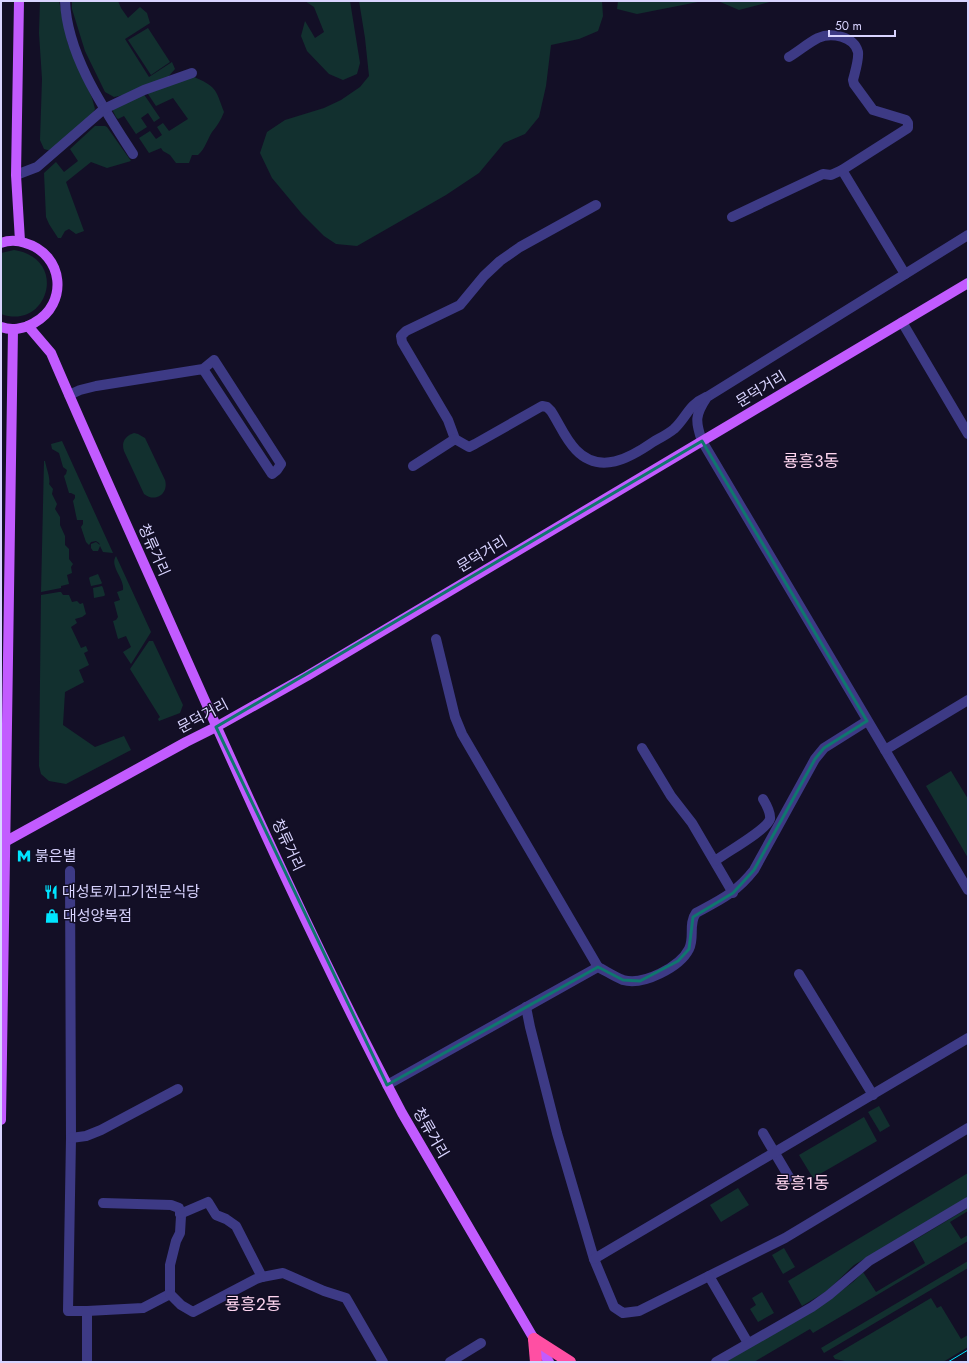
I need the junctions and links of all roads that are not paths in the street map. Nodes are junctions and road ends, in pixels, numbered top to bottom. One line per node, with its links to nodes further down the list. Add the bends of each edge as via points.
1 (18, 1): 8 (main road)
2 (65, 1): 5 (street, via 65,14 71,38)
3 (789, 57): 7 (street, via 820,37 839,36 850,41 858,54 854,84 869,107 906,120 908,123 908,128)
4 (192, 73): 5 (street, via 144,90)
5 (104, 109): 6 (street); 8 (street, via 37,167)
6 (133, 154)
7 (842, 170): 10 (street, via 831,175 823,174); 14 (street)
8 (16, 175): 12 (main road)
9 (596, 205): 24 (street, via 520,247 484,276 460,305 406,331 401,336 402,342 448,420)
10 (732, 217)
11 (968, 235): 14 (street)
12 (20, 241): 13 (main road); 17 (main road, via 34,245 46,254 54,266 58,280 57,295 51,308 41,319)
13 (1, 243)
14 (905, 274): 22 (street)
15 (968, 283): 16 (main road, 문덕거리)
16 (902, 322): 23 (street); 25 (main road, 문덕거리)
17 (28, 326): 19 (main road); 21 (main road, 청류거리, via 51,353)
18 (1, 327): 19 (main road)
19 (12, 329): 34 (main road)
20 (203, 368): 20 (street, via 214,360 281,464 272,474); 21 (street, via 96,386)
21 (69, 395): 30 (main road, 청류거리)
22 (707, 397): 24 (street, via 692,405 674,429 643,449 619,461 607,463 594,461 575,450 551,411 542,406 469,447); 25 (street, via 697,413 697,425)
23 (968, 434)
24 (455, 439): 26 (street)
25 (702, 441): 29 (street); 30 (main road, 문덕거리, via 307,676)
26 (413, 466)
27 (436, 639): 39 (street, via 455,718 462,734)
28 (968, 700): 32 (street)
29 (867, 721): 32 (street); 38 (street, via 824,748 815,759 754,870)
30 (216, 727): 34 (main road, 문덕거리); 43 (main road, 청류거리)
31 (642, 748): 35 (street)
32 (885, 750): 37 (street)
33 (763, 799): 35 (street, via 770,814 763,829)
34 (3, 842): 46 (main road)
35 (715, 860): 38 (street)
36 (70, 871): 49 (street)
37 (968, 890)
38 (733, 893): 39 (street, via 696,913 691,923 692,938 689,949 678,962 652,977 640,981 623,980)
39 (598, 967): 41 (street)
40 (799, 974): 45 (street)
41 (526, 1007): 43 (street); 55 (street, via 557,1133)
42 (968, 1038): 45 (street)
43 (387, 1085): 60 (main road, 청류거리)
44 (178, 1089): 49 (street, via 101,1130)
45 (873, 1095): 50 (street)
46 (1, 1120)
47 (968, 1128): 56 (street, via 785,1238)
48 (763, 1133): 50 (street)
49 (71, 1138): 59 (street, via 68,1311)
50 (775, 1153): 51 (street); 55 (street)
51 (789, 1177)
52 (968, 1202): 62 (street, via 869,1261 812,1307)
53 (103, 1203): 54 (street, via 171,1204 179,1208)
54 (180, 1214): 57 (street, via 208,1202 216,1215 236,1226); 58 (street, via 180,1233 170,1265)
55 (594, 1259): 56 (street, via 614,1308 623,1314 639,1311)
56 (709, 1276): 62 (street)
57 (262, 1277): 58 (street, via 193,1312); 64 (street, via 283,1274 346,1298)
58 (170, 1294): 59 (street, via 143,1308)
59 (87, 1311): 63 (street)
60 (534, 1340): 66 (highway); 67 (main road, 청류거리); 68 (highway)
61 (481, 1343): 65 (street)
62 (748, 1343): 69 (street)
63 (87, 1362)
64 (383, 1362)
65 (450, 1362)
66 (536, 1362)
67 (549, 1362)
68 (570, 1362)
69 (716, 1362)

